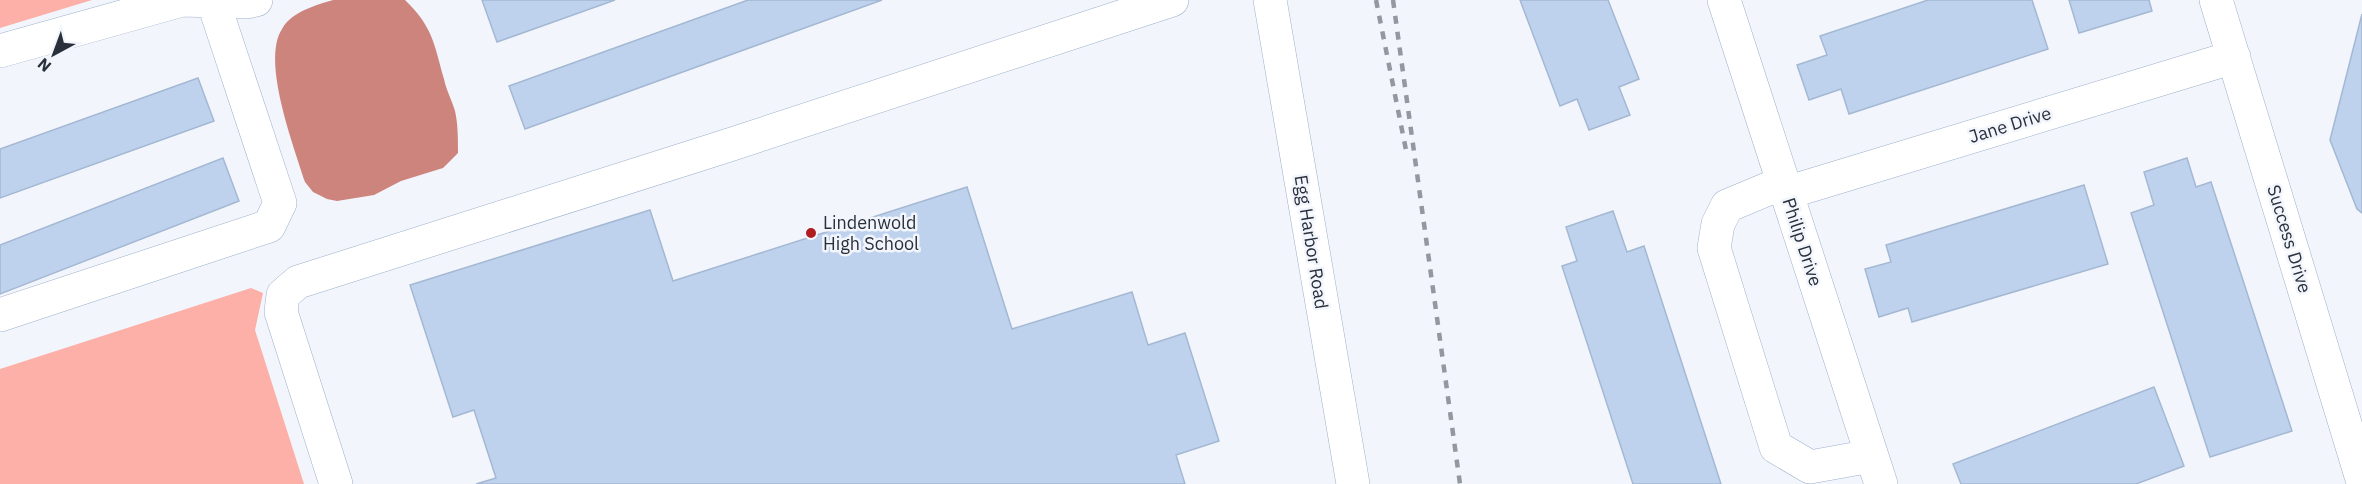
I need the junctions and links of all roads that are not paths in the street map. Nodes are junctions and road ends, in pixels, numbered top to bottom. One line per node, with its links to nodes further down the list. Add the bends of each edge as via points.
1 (256, 0): 6 (street)
2 (1172, 0): 13 (street, via 298,282 284,295 281,312)
3 (1270, 0): 14 (street, Egg Harbor Road)
4 (1724, 0): 9 (street, Philip Drive)
5 (2216, 0): 8 (street, Success Drive)
6 (213, 1): 7 (street, via 182,0); 10 (street, via 280,203 269,226)
7 (0, 51)
8 (2234, 57): 9 (street, Jane Drive); 12 (street, Success Drive)
9 (1784, 188): 11 (street, Philip Drive); 11 (street, Jane Drive, via 1727,206 1718,224 1714,248 1776,447 1810,468)
10 (0, 315)
11 (1876, 470)
12 (2362, 479)
13 (336, 484)
14 (1353, 484)

